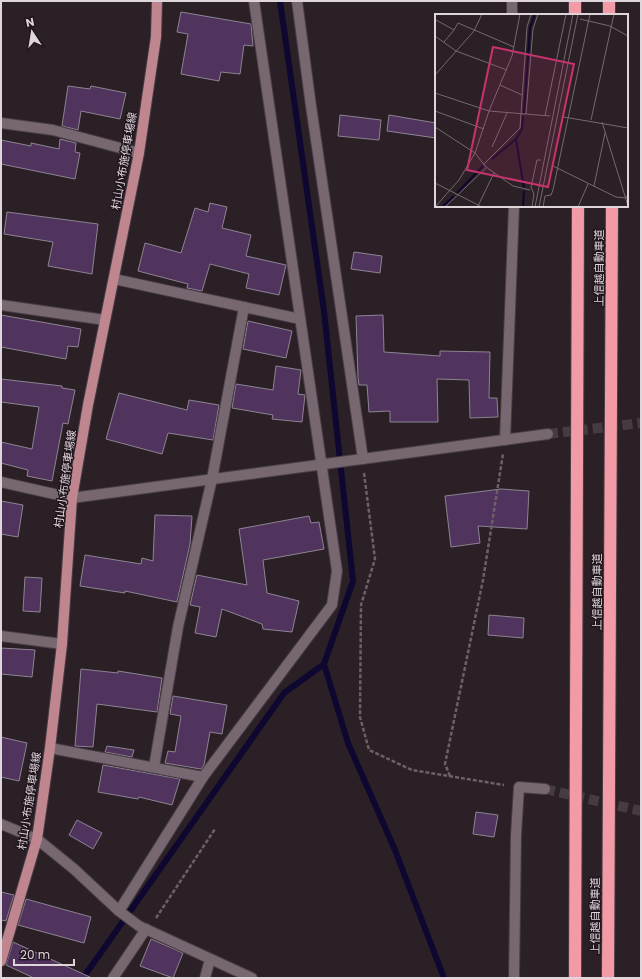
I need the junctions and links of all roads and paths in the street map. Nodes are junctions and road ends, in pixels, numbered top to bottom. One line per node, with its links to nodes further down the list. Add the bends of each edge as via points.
1 (156, 1): 11 (main road, 村山小布施停車場線, via 156,37)
2 (254, 1): 18 (street)
3 (297, 1): 22 (street)
4 (512, 1): 7 (street)
5 (575, 1): 8 (highway)
6 (609, 1): 9 (highway)
7 (512, 14)
8 (575, 14)
9 (609, 14)
10 (1, 123): 11 (street, via 53,130)
11 (139, 153): 15 (main road, 村山小布施停車場線)
12 (514, 207): 21 (street)
13 (578, 207): 46 (highway, 上信越自動車道)
14 (612, 207): 47 (highway, 上信越自動車道)
15 (114, 279): 17 (street); 19 (main road, 村山小布施停車場線)
16 (1, 305): 19 (street)
17 (244, 307): 18 (street); 24 (street)
18 (300, 319): 23 (street)
19 (105, 320): 26 (main road, 村山小布施停車場線)
20 (548, 434): 21 (street)
21 (505, 440): 22 (street); 31 (path, via 483,580 445,764)
22 (363, 459): 23 (street); 31 (path, via 375,559 361,605 360,717 369,750 412,770)
23 (324, 464): 24 (street); 32 (street, via 337,572 332,605)
24 (212, 479): 26 (street); 30 (street, via 178,628)
25 (1, 482): 26 (street)
26 (72, 498): 28 (main road, 村山小布施停車場線)
27 (1, 636): 28 (street)
28 (62, 644): 29 (main road, 村山小布施停車場線)
29 (50, 748): 30 (street); 37 (main road, 村山小布施停車場線)
30 (154, 767): 32 (street)
31 (450, 776): 33 (path)
32 (202, 777): 38 (street)
33 (519, 787): 34 (street); 45 (street)
34 (545, 789)
35 (1, 824): 37 (street)
36 (215, 828): 39 (path, via 159,916)
37 (37, 839): 38 (street); 41 (main road, 村山小布施停車場線)
38 (119, 911): 39 (street)
39 (146, 929): 40 (street); 42 (street)
40 (210, 959): 43 (street); 44 (street)
41 (1, 961)
42 (113, 978)
43 (205, 978)
44 (252, 978)
45 (514, 978)
46 (575, 978)
47 (608, 978)

